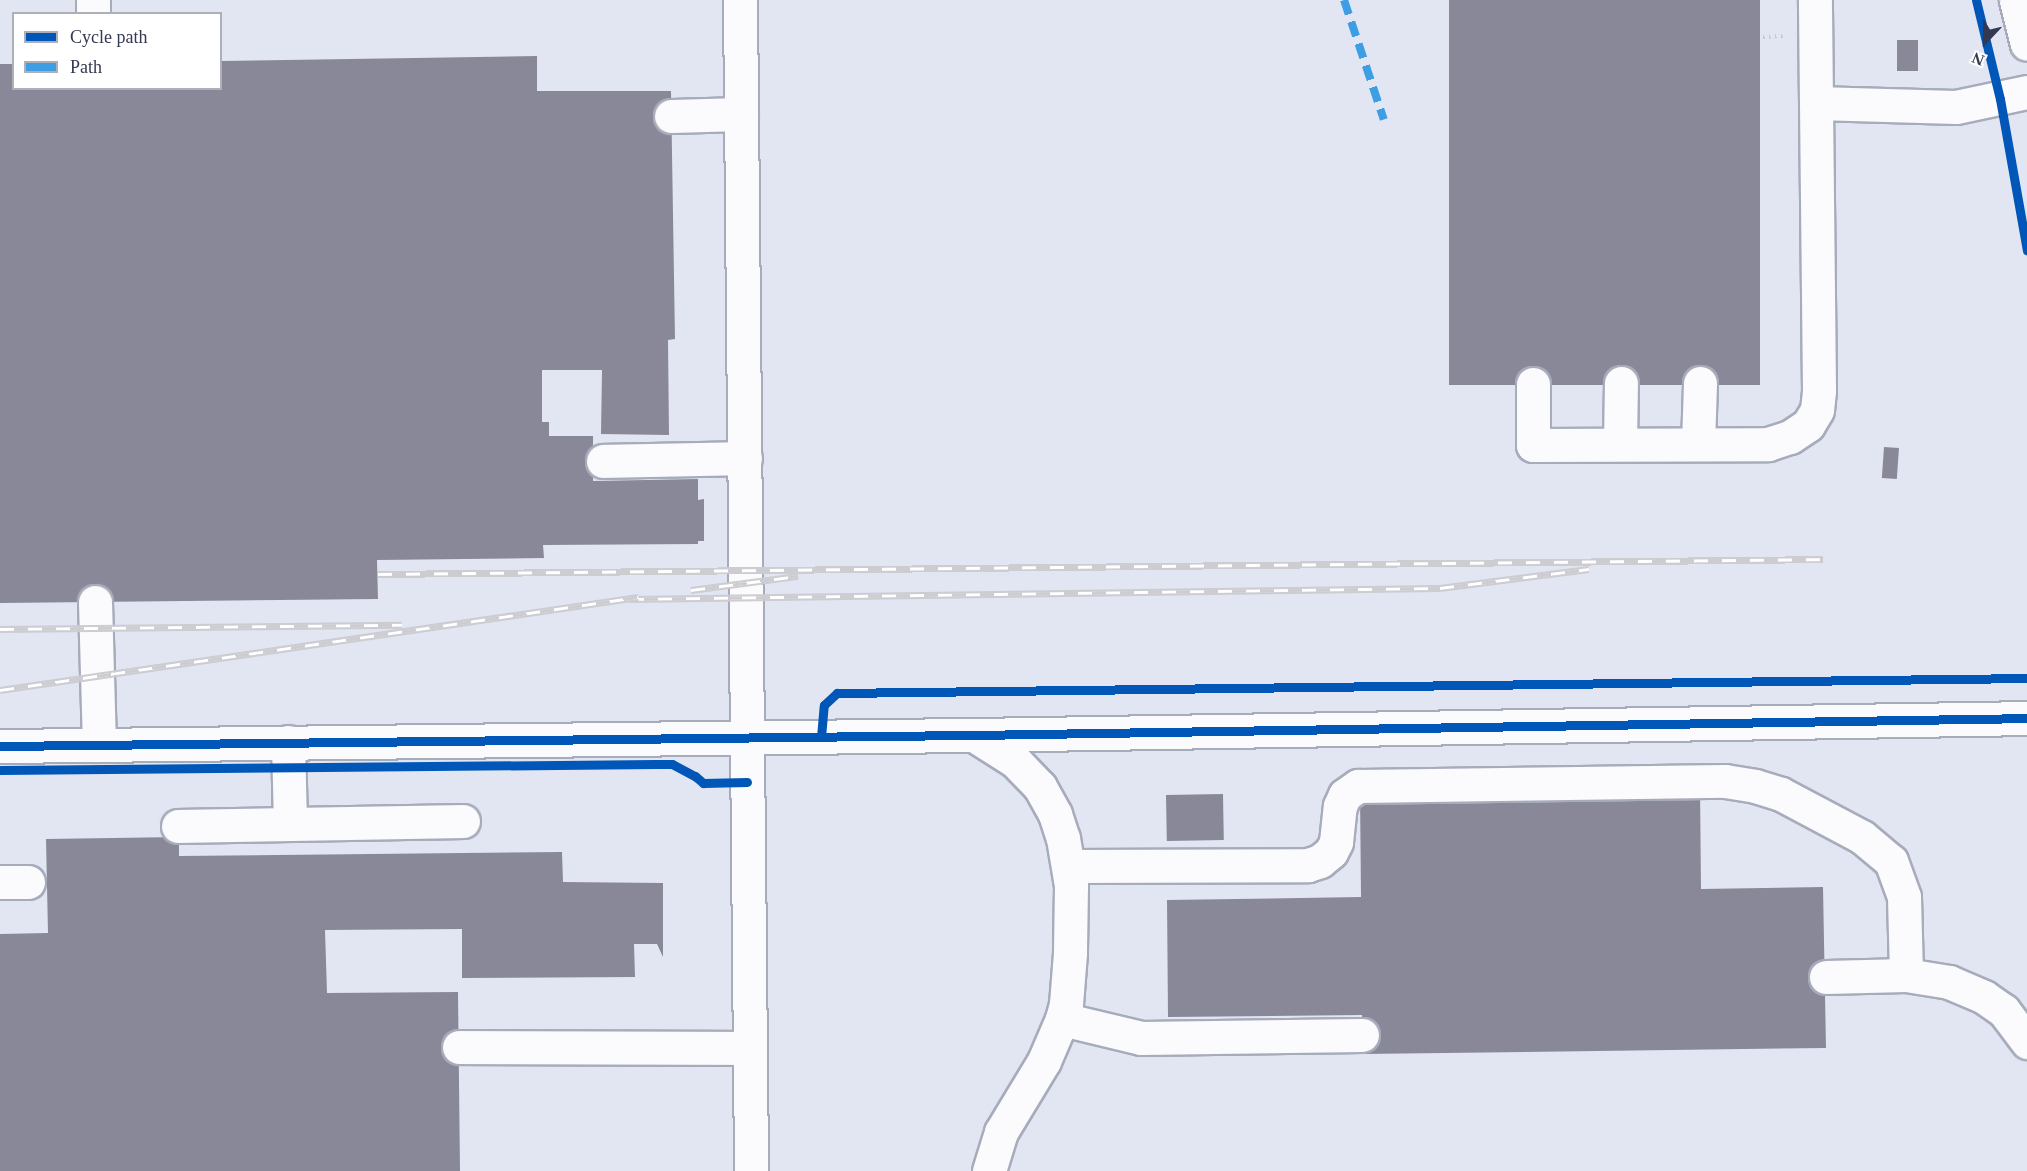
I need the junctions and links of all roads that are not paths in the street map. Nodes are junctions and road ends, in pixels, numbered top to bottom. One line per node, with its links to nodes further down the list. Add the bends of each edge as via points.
1 (740, 0): 7 (street)
2 (1815, 0): 6 (street)
3 (2016, 0): 4 (street)
4 (2027, 44)
5 (2027, 92): 6 (street, via 1956,107)
6 (1816, 103): 13 (street, via 1817,410 1808,425 1790,437 1768,444)
7 (741, 114): 8 (street); 14 (street)
8 (671, 116)
9 (1621, 383): 12 (street)
10 (1700, 383): 13 (street)
11 (1533, 384): 12 (street, via 1533,445)
12 (1620, 444): 13 (street)
13 (1698, 444)
14 (745, 458): 15 (street); 19 (street)
15 (603, 461)
16 (95, 602): 21 (street)
17 (2027, 718): 18 (street)
18 (974, 735): 19 (street); 26 (street, via 1015,761 1040,787 1064,838)
19 (748, 737): 20 (street); 33 (street)
20 (288, 742): 21 (street); 24 (street)
21 (99, 745): 22 (street)
22 (0, 746)
23 (463, 821): 24 (street)
24 (291, 824): 25 (street)
25 (178, 826)
26 (1069, 866): 27 (street, via 1308,865 1331,852 1340,806 1345,795 1358,786 1725,781 1781,794 1862,837 1891,861 1904,897); 29 (street, via 1070,953)
27 (1906, 975): 28 (street); 31 (street, via 1949,982 1984,997 2004,1011)
28 (1826, 976)
29 (1062, 1019): 30 (street, via 1141,1038); 35 (street, via 1044,1061 1001,1132)
30 (1362, 1035)
31 (2027, 1042)
32 (459, 1047): 33 (street)
33 (750, 1048): 34 (street)
34 (751, 1171)
35 (989, 1171)

